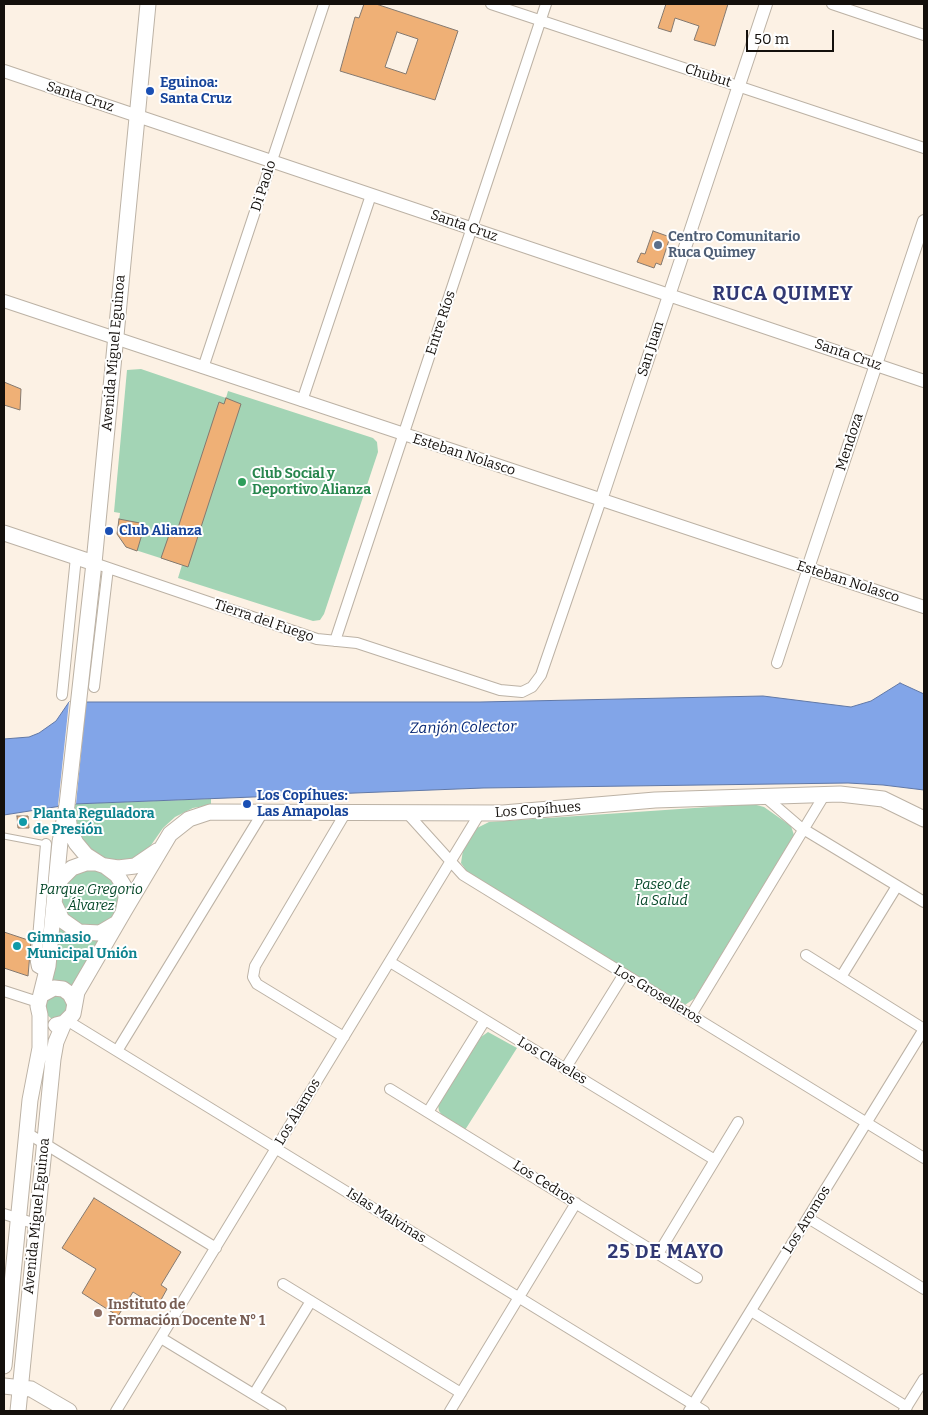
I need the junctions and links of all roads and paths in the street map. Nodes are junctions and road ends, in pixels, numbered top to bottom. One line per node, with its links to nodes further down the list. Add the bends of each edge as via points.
1 (148, 4): 11 (main road, Avenida Miguel Eguinoa)
2 (324, 4): 13 (street, Di Paolo)
3 (491, 4): 7 (street, Chubut)
4 (546, 4): 7 (street, Entre Ríos)
5 (766, 4): 10 (street, San Juan)
6 (832, 4): 8 (street)
7 (541, 20): 10 (street, Chubut); 16 (street, Entre Ríos)
8 (924, 35)
9 (4, 71): 11 (street, Santa Cruz)
10 (739, 86): 12 (street, Chubut); 17 (street, San Juan)
11 (137, 116): 13 (street, Santa Cruz); 19 (main road, Avenida Miguel Eguinoa)
12 (924, 148)
13 (272, 161): 14 (street, Santa Cruz); 21 (street, Di Paolo)
14 (371, 195): 16 (street, Santa Cruz); 23 (street)
15 (924, 221): 20 (street, Mendoza)
16 (472, 229): 17 (street, Santa Cruz); 24 (street, Entre Ríos)
17 (670, 295): 20 (street, Santa Cruz); 25 (street, San Juan)
18 (4, 301): 19 (street, Esteban Nolasco)
19 (116, 337): 21 (street, Esteban Nolasco); 28 (main road, Avenida Miguel Eguinoa)
20 (876, 365): 22 (street, Santa Cruz); 29 (street, Mendoza)
21 (203, 368): 23 (street, Esteban Nolasco)
22 (924, 381)
23 (302, 401): 24 (street, Esteban Nolasco)
24 (404, 435): 25 (street, Esteban Nolasco); 31 (street, Entre Ríos)
25 (601, 500): 29 (street, Esteban Nolasco); 34 (street, San Juan, via 541,674)
26 (4, 533): 27 (main road, Tierra del Fuego)
27 (76, 557): 28 (main road, Tierra del Fuego); 35 (street)
28 (101, 566): 31 (street, Tierra del Fuego); 33 (street); 38 (main road, Avenida Miguel Eguinoa, via 78,702)
29 (808, 568): 30 (street, Esteban Nolasco); 32 (street, Mendoza)
30 (924, 607)
31 (335, 642): 34 (street, Tierra del Fuego, via 357,643 506,692)
32 (777, 663)
33 (94, 687)
34 (528, 690)
35 (62, 695)
36 (825, 794): 37 (main road, Los Copíhues); 43 (main road, Los Copíhues, via 883,799); 44 (street)
37 (764, 796): 42 (main road, Los Copíhues, via 655,800); 44 (street)
38 (67, 804): 49 (main road, Avenida Miguel Eguinoa, via 73,840 86,855); 51 (main road, Avenida Miguel Eguinoa)
39 (262, 812): 40 (main road, Los Copíhues); 47 (main road, Los Copíhues, via 216,812 194,816 175,829); 67 (street)
40 (346, 812): 41 (main road, Los Copíhues); 66 (street, via 255,966 253,977 257,984)
41 (407, 813): 42 (main road, Los Copíhues); 48 (street, Los Groselleros)
42 (480, 813): 48 (street, Los Álamos)
43 (924, 819)
44 (804, 829): 50 (street); 62 (street)
45 (4, 836): 46 (lane)
46 (46, 844): 56 (street, via 36,964)
47 (160, 848): 49 (main road, Los Copíhues, via 135,866 118,868); 53 (main road, Los Copíhues)
48 (450, 863): 55 (street, Los Álamos); 57 (street, Los Groselleros, via 470,880)
49 (103, 865): 51 (main road, Avenida Miguel Eguinoa, via 86,863 72,868 62,878); 53 (main road, Avenida Miguel Eguinoa, via 117,875 125,888)
50 (897, 886): 52 (street); 58 (street)
51 (55, 893): 53 (main road, Avenida Miguel Eguinoa, via 59,916 79,932 100,933 114,926); 56 (main road, Avenida Miguel Eguinoa)
52 (924, 902)
53 (122, 916): 60 (main road, Avenida Miguel Eguinoa)
54 (806, 955): 58 (street)
55 (390, 962): 63 (street, Los Claveles); 66 (street, Los Álamos)
56 (48, 973): 61 (main road, Avenida Miguel Eguinoa)
57 (624, 974): 62 (street, Los Groselleros); 68 (street)
58 (841, 977): 65 (street)
59 (4, 991): 61 (street)
60 (74, 1002): 61 (main road, via 70,994 54,988); 64 (main road, Avenida Miguel Eguinoa, via 74,1010)
61 (40, 1004): 64 (main road, via 50,1024); 73 (main road, Avenida Miguel Eguinoa, via 40,1054 32,1086)
62 (691, 1015): 72 (street, Los Groselleros)
63 (485, 1020): 68 (street, Los Claveles); 70 (street)
64 (66, 1022): 67 (street, Islas Malvinas); 74 (main road, Avenida Miguel Eguinoa, via 54,1048)
65 (924, 1029): 72 (street, Los Aromos)
66 (344, 1037): 75 (street, Los Álamos)
67 (117, 1051): 75 (street, Islas Malvinas)
68 (565, 1069): 77 (street, Los Claveles)
69 (390, 1089): 70 (street, Los Cedros)
70 (428, 1112): 78 (street, Los Cedros)
71 (738, 1122): 77 (street)
72 (867, 1123): 76 (street, Los Groselleros); 80 (street, Los Aromos)
73 (27, 1133): 74 (street); 81 (main road, Avenida Miguel Eguinoa)
74 (44, 1144): 82 (main road, Avenida Miguel Eguinoa); 83 (street)
75 (276, 1149): 83 (street, Los Álamos); 88 (street, Islas Malvinas)
76 (924, 1158)
77 (715, 1160): 84 (street)
78 (576, 1203): 84 (street, Los Cedros); 88 (street)
79 (4, 1214): 81 (street)
80 (808, 1218): 87 (street); 90 (street, Los Aromos)
81 (18, 1219): 82 (street); 92 (main road, Avenida Miguel Eguinoa)
82 (36, 1224): 95 (main road, Avenida Miguel Eguinoa)
83 (216, 1248): 91 (street, Los Álamos)
84 (658, 1254): 85 (street, Los Cedros)
85 (698, 1278)
86 (283, 1284): 89 (street)
87 (924, 1289)
88 (519, 1298): 96 (street); 98 (street, Islas Malvinas)
89 (311, 1301): 96 (street); 97 (street)
90 (751, 1311): 98 (street, Los Aromos); 99 (street)
91 (161, 1338): 97 (street); 102 (street, Los Álamos)
92 (4, 1366)
93 (924, 1379): 99 (street)
94 (4, 1386): 95 (main road)
95 (20, 1387): 100 (main road, Avenida Miguel Eguinoa); 101 (main road, via 34,1390)
96 (461, 1393): 104 (street)
97 (254, 1394): 103 (street)
98 (691, 1408): 105 (street, Islas Malvinas)
99 (906, 1409)
100 (18, 1411)
101 (69, 1411)
102 (116, 1411)
103 (282, 1411)
104 (450, 1411)
105 (704, 1411)

